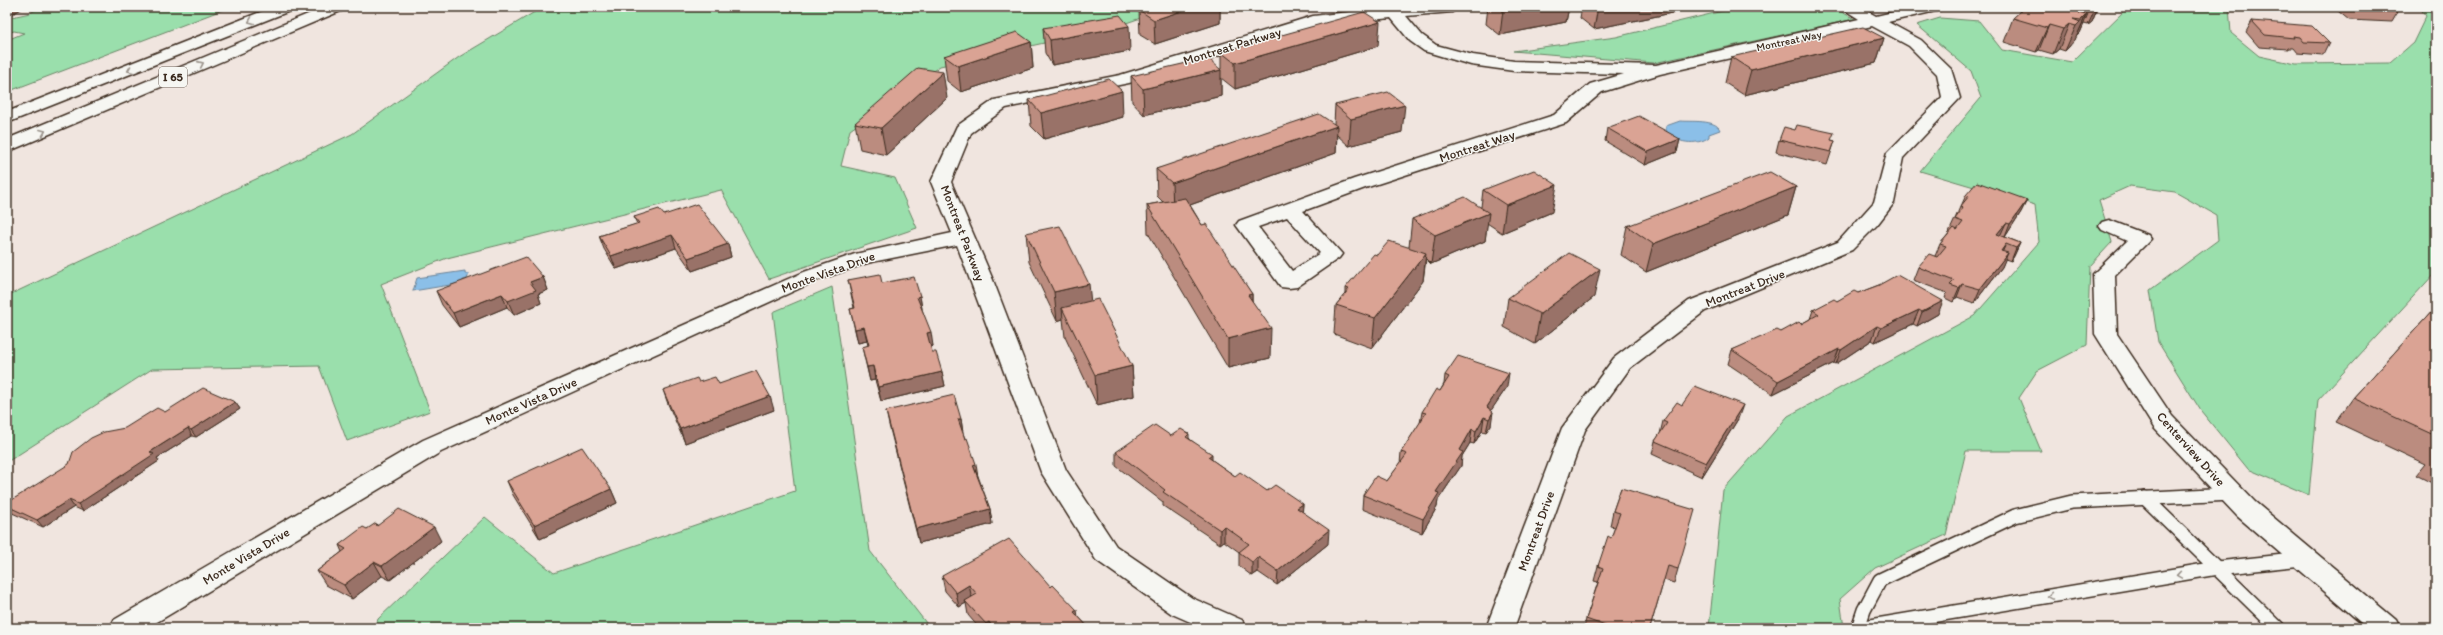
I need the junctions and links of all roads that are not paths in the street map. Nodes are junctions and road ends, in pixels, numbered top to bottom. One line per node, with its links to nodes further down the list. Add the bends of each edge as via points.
1 (287, 7): 9 (main road, I 65, one-way to 9)
2 (338, 7): 10 (main road, I 65, one-way to 2)
3 (1452, 7): 6 (main road, Montreat Parkway)
4 (1848, 7): 7 (main road, Montreat Drive)
5 (1935, 7): 7 (main road, Montreat Way)
6 (1394, 12): 8 (main road, Montreat Way, via 1416,38 1430,48 1471,60 1514,66); 13 (main road, Montreat Parkway, via 1313,22 1123,79 1000,104 963,130 941,182)
7 (1876, 21): 8 (main road, Montreat Way); 20 (main road, Montreat Drive, via 1915,43 1945,73 1951,98 1894,157 1884,203 1870,221 1844,246 1697,306 1622,364 1574,428)
8 (1656, 70): 11 (main road, Montreat Way, via 1596,88 1560,119)
9 (7, 118)
10 (7, 146)
11 (1290, 208)
12 (2109, 226): 14 (main road, Centerview Drive, via 2142,239 2104,274 2106,334 2162,422)
13 (964, 237): 18 (main road, Monte Vista Drive, via 862,258 811,276 432,446); 19 (main road, Montreat Parkway, via 1054,472 1106,553 1182,606)
14 (2232, 494): 15 (lane); 16 (main road, Centerview Drive)
15 (2145, 498): 17 (lane); 21 (lane, via 2072,502 2015,516 1880,580 1864,610)
16 (2302, 558): 17 (lane); 23 (main road, Centerview Drive)
17 (2217, 568): 21 (lane, one-way to 21); 22 (lane)
18 (124, 628)
19 (1232, 628)
20 (1500, 628)
21 (1859, 628)
22 (2278, 628)
23 (2386, 628)

